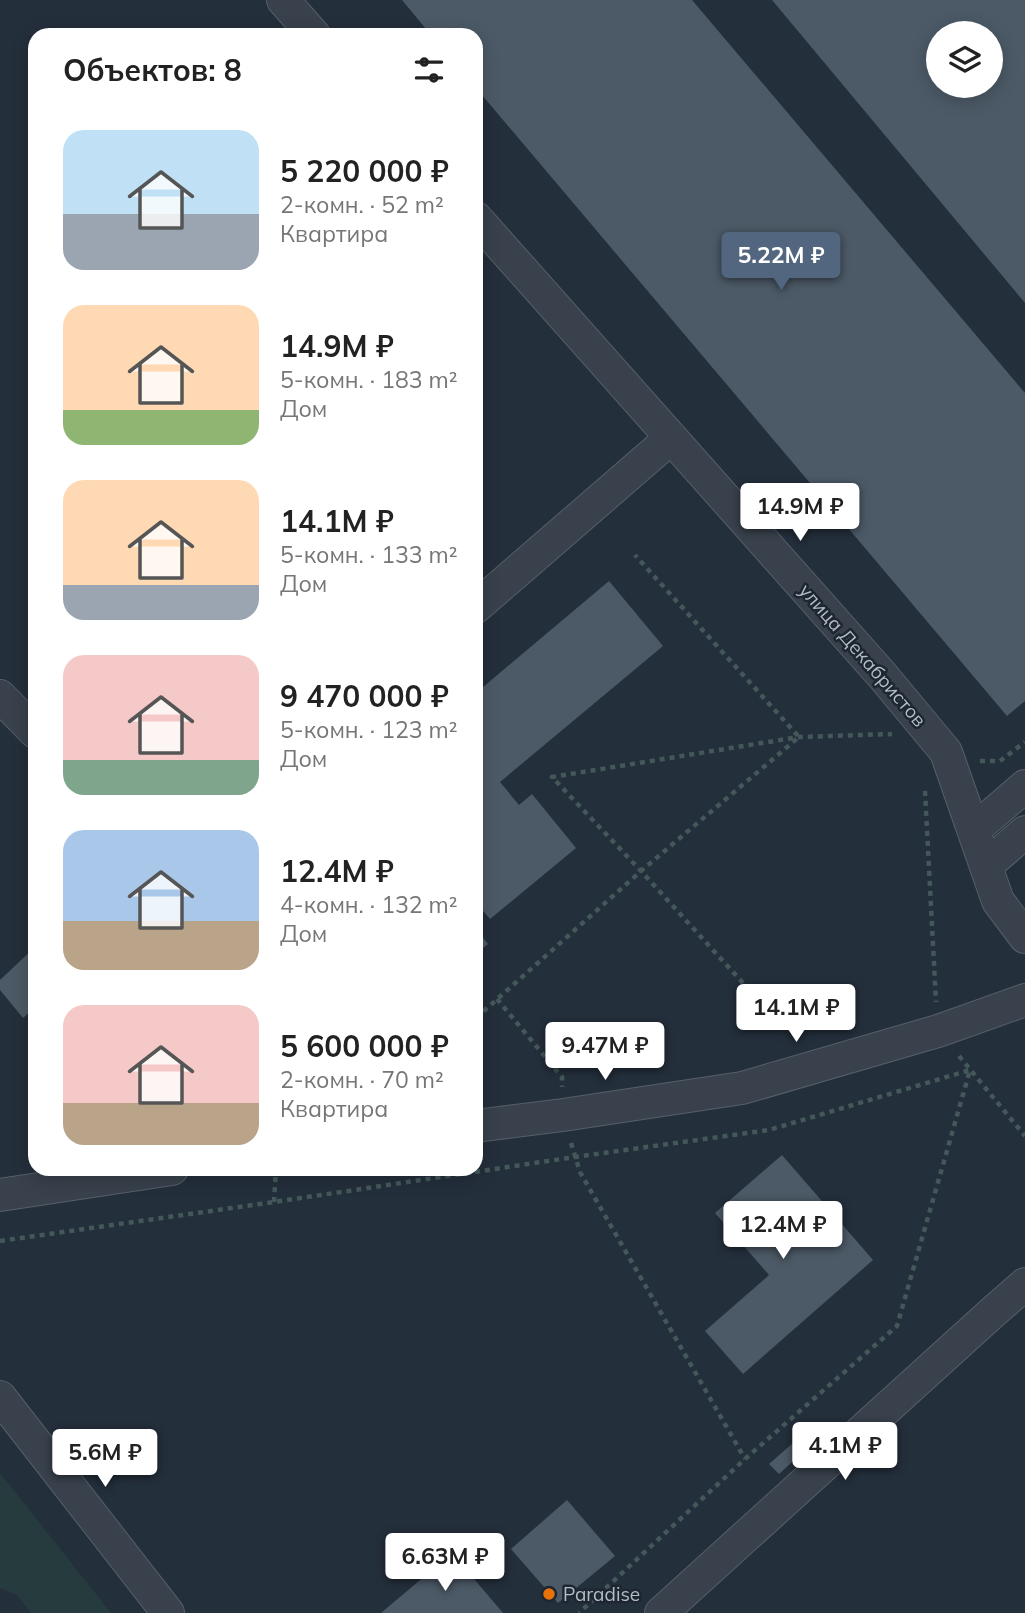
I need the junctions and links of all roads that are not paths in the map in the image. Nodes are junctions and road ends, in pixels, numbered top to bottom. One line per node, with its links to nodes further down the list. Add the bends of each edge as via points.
1 (283, 0): 2 (street)
2 (308, 28)
3 (483, 226): 4 (street, улица Декабристов)
4 (671, 438): 5 (street); 9 (street, улица Декабристов, via 946,752)
5 (483, 601)
6 (0, 696): 7 (street)
7 (28, 725)
8 (1025, 786): 9 (street)
9 (974, 831): 11 (street, улица Декабристов)
10 (1025, 832): 11 (street)
11 (986, 866): 12 (street, улица Декабристов, via 998,901)
12 (1025, 937)
13 (1025, 1000): 14 (street, via 938,1031 741,1088)
14 (483, 1125)
15 (126, 1176): 16 (street)
16 (0, 1195)
17 (1025, 1284): 20 (street)
18 (0, 1397): 19 (street)
19 (168, 1613)
20 (661, 1613)

